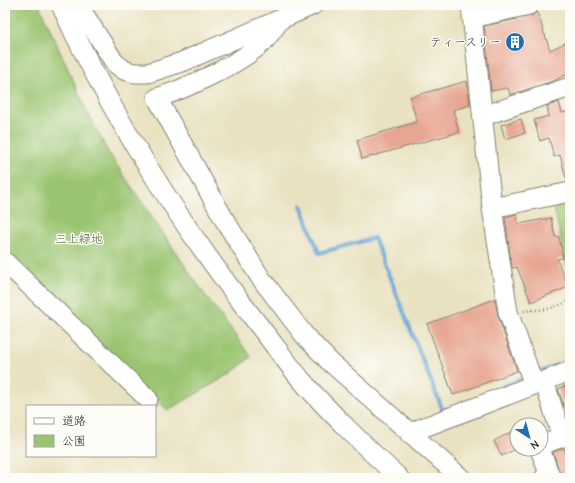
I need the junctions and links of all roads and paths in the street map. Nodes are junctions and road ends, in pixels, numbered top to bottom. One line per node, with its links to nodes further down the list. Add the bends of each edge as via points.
1 (61, 5): 20 (street, via 80,48 118,119 225,282 303,381 352,434)
2 (78, 5): 6 (street, via 115,63 134,74 148,73 182,62)
3 (313, 5): 6 (street)
4 (529, 5): 5 (street)
5 (471, 11): 8 (street)
6 (280, 20): 17 (street, via 264,40 249,53 196,83 157,98 224,219 260,277 305,336 329,362)
7 (570, 87): 8 (street)
8 (483, 116): 10 (street)
9 (570, 192): 10 (street)
10 (492, 208): 13 (street)
11 (5, 262): 16 (street)
12 (570, 301): 13 (path, via 549,309)
13 (508, 312): 15 (street)
14 (570, 371): 15 (street)
15 (539, 383): 17 (street); 18 (street, via 562,437)
16 (148, 399)
17 (409, 433): 21 (street)
18 (549, 442)
19 (543, 457): 22 (street, via 550,476)
20 (399, 478)
21 (461, 478)
22 (544, 478)

